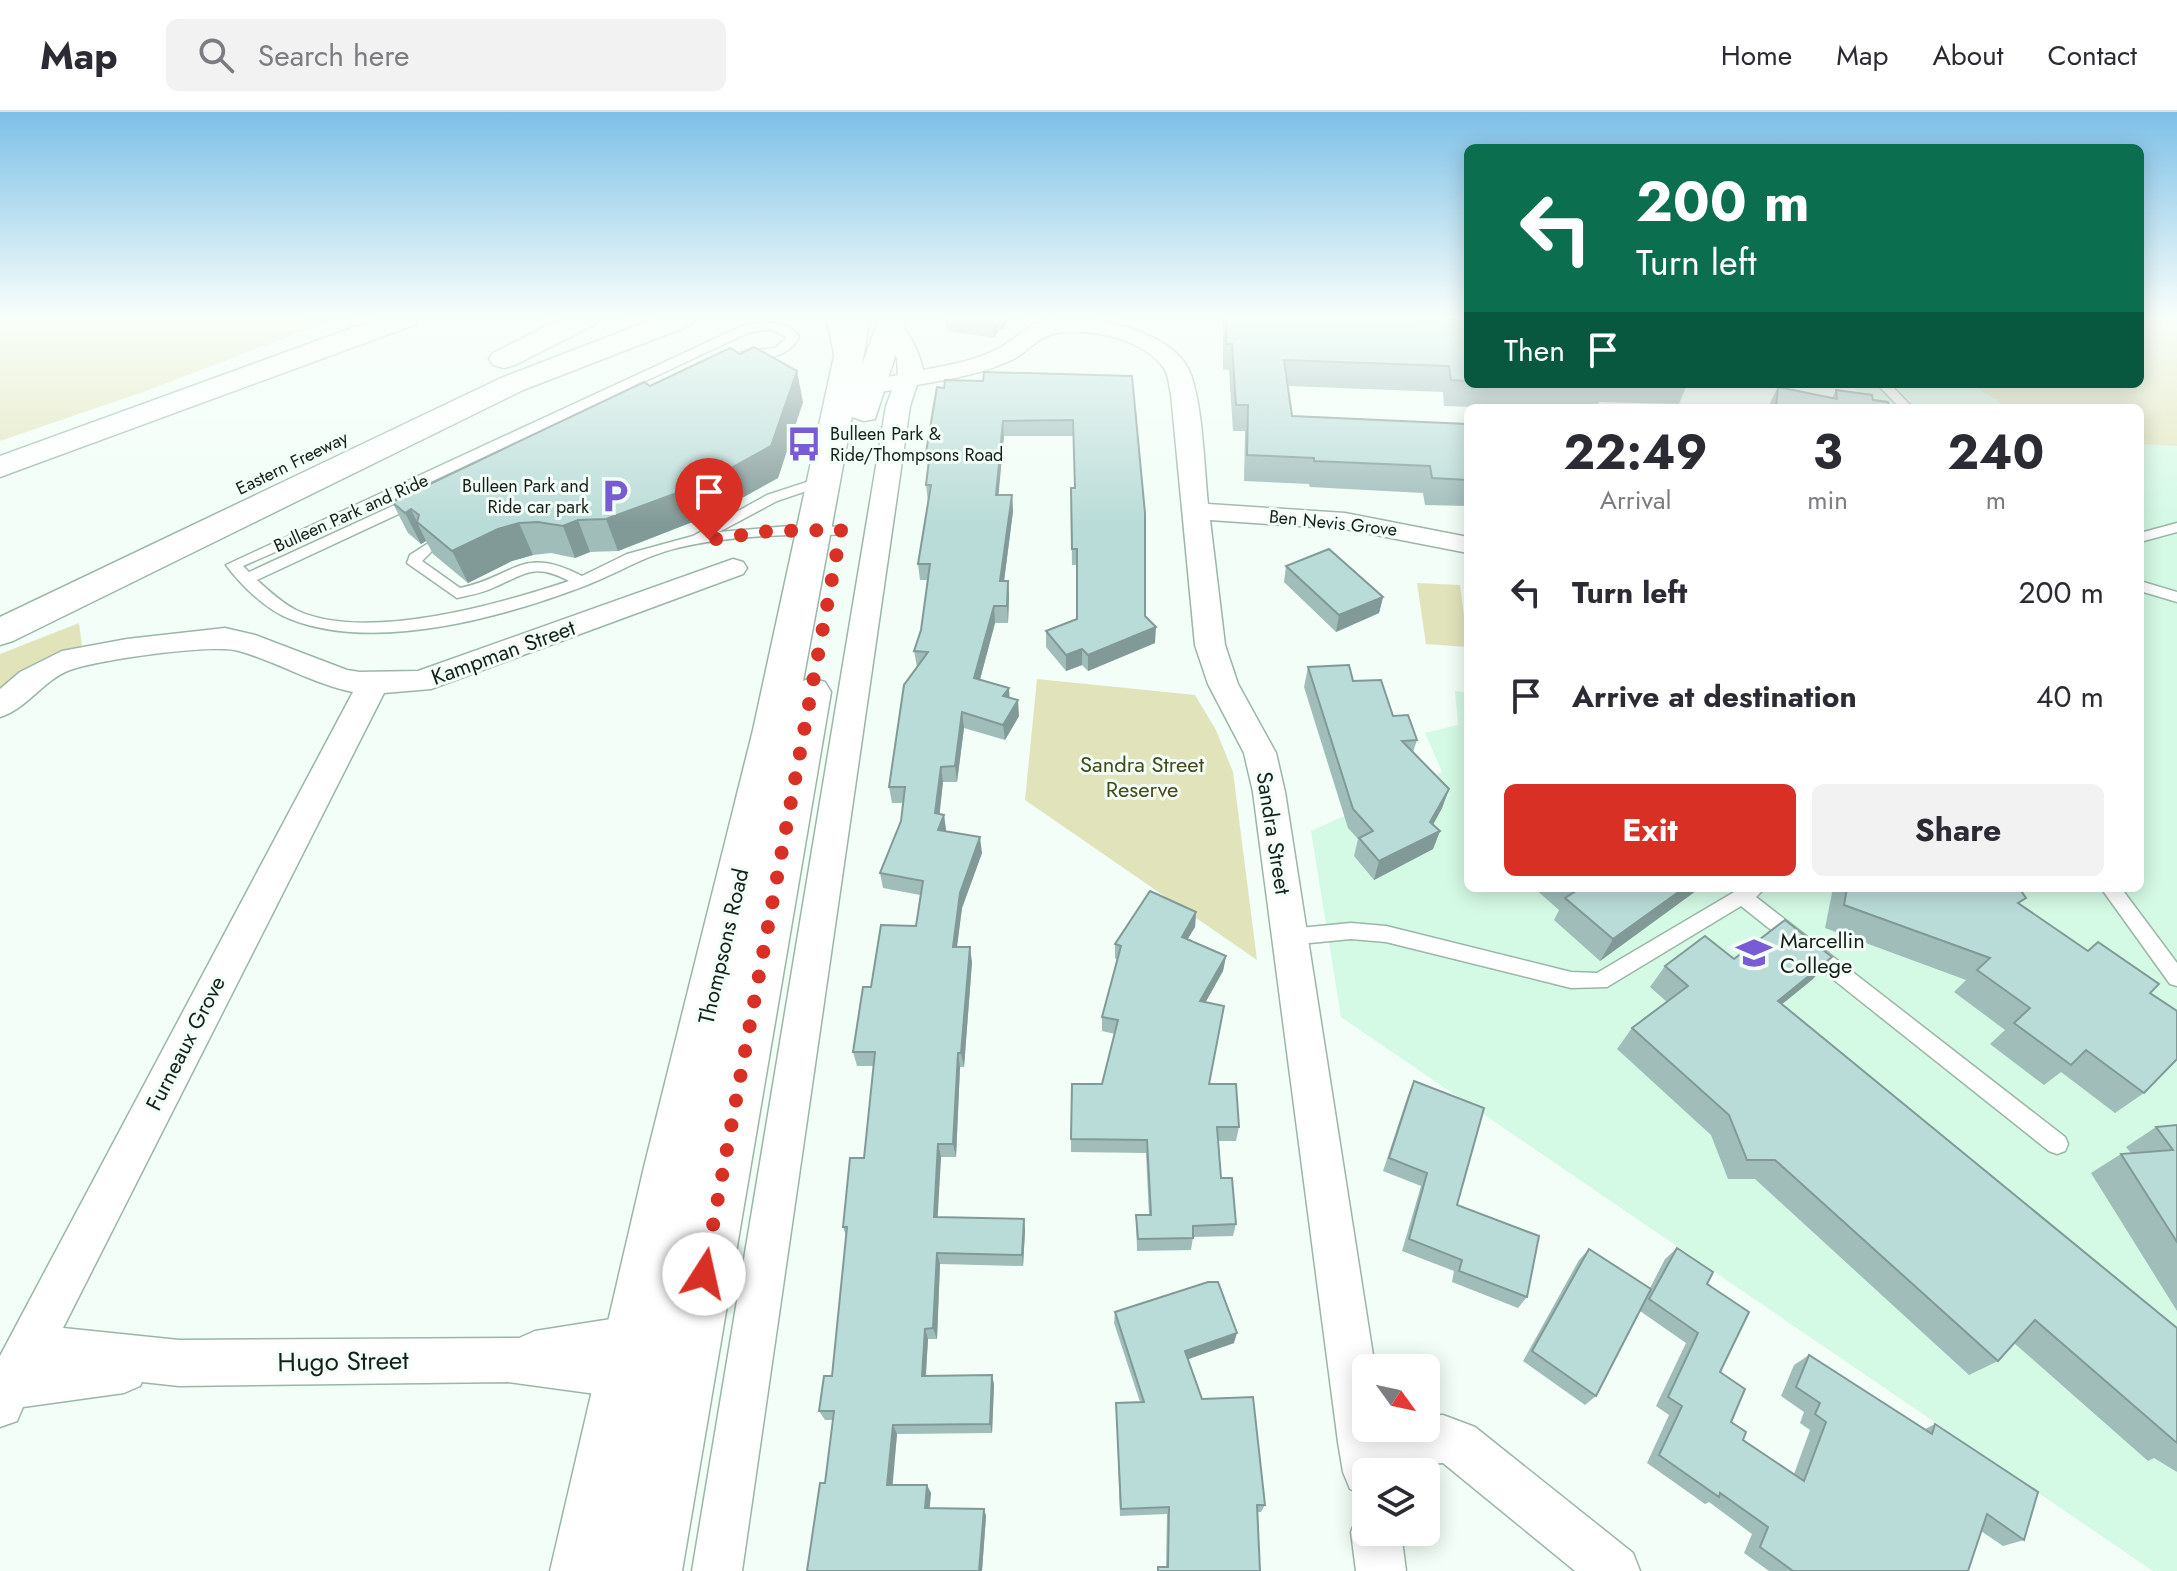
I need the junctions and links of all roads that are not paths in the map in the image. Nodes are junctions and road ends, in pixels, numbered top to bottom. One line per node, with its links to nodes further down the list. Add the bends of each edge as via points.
1 (139, 387): 12 (main road)
2 (218, 387): 13 (main road)
3 (446, 387): 28 (main road, Eastern Freeway)
4 (506, 387): 29 (main road)
5 (623, 387): 24 (lane, Bulleen Park and Ride, via 233,565)
6 (842, 387): 14 (main road, Thompsons Road)
7 (869, 387): 18 (main road, Thompsons Road)
8 (902, 387): 44 (street)
9 (1181, 387): 16 (street, Sandra Street)
10 (1887, 388): 11 (lane)
11 (1903, 404)
12 (0, 439)
13 (0, 467)
14 (822, 481): 18 (main road, Thompsons Road); 20 (lane, via 772,498)
15 (422, 498): 24 (lane, Bulleen Park and Ride)
16 (1196, 511): 21 (street, Ben Nevis Grove, via 1345,521); 34 (street, Sandra Street, via 1210,645 1223,684 1265,768)
17 (2177, 527): 19 (lane)
18 (828, 530): 20 (lane); 37 (main road, Thompsons Road, via 773,730); 38 (main road, Thompsons Road)
19 (2144, 537)
20 (691, 541): 25 (lane, via 631,557)
21 (1464, 544)
22 (427, 549): 25 (lane, via 414,563 457,593 537,563 560,568)
23 (733, 568): 30 (street, Kampman Street, via 434,679)
24 (247, 579): 25 (lane, via 294,616 333,627 389,625 506,606)
25 (581, 581)
26 (2144, 587): 27 (lane)
27 (2177, 597)
28 (0, 608)
29 (0, 632)
30 (373, 684): 31 (street, Kampman Street, via 341,679 225,638 62,661); 39 (street, Furneaux Grove)
31 (0, 706)
32 (1748, 892): 34 (lane, via 1600,981 1571,980 1375,933); 36 (lane)
33 (2113, 892): 35 (lane)
34 (1289, 937): 40 (street, Sandra Street)
35 (2177, 978)
36 (2057, 1144)
37 (629, 1356): 38 (street, Hugo Street); 39 (street, Hugo Street, via 179,1363); 42 (main road, Thompsons Road)
38 (689, 1356): 43 (main road, Thompsons Road)
39 (13, 1379)
40 (1365, 1457): 46 (street, via 1443,1439 1458,1444)
41 (1378, 1546): 45 (street)
42 (583, 1571)
43 (649, 1571)
44 (717, 1571)
45 (1381, 1571)
46 (1615, 1571)

